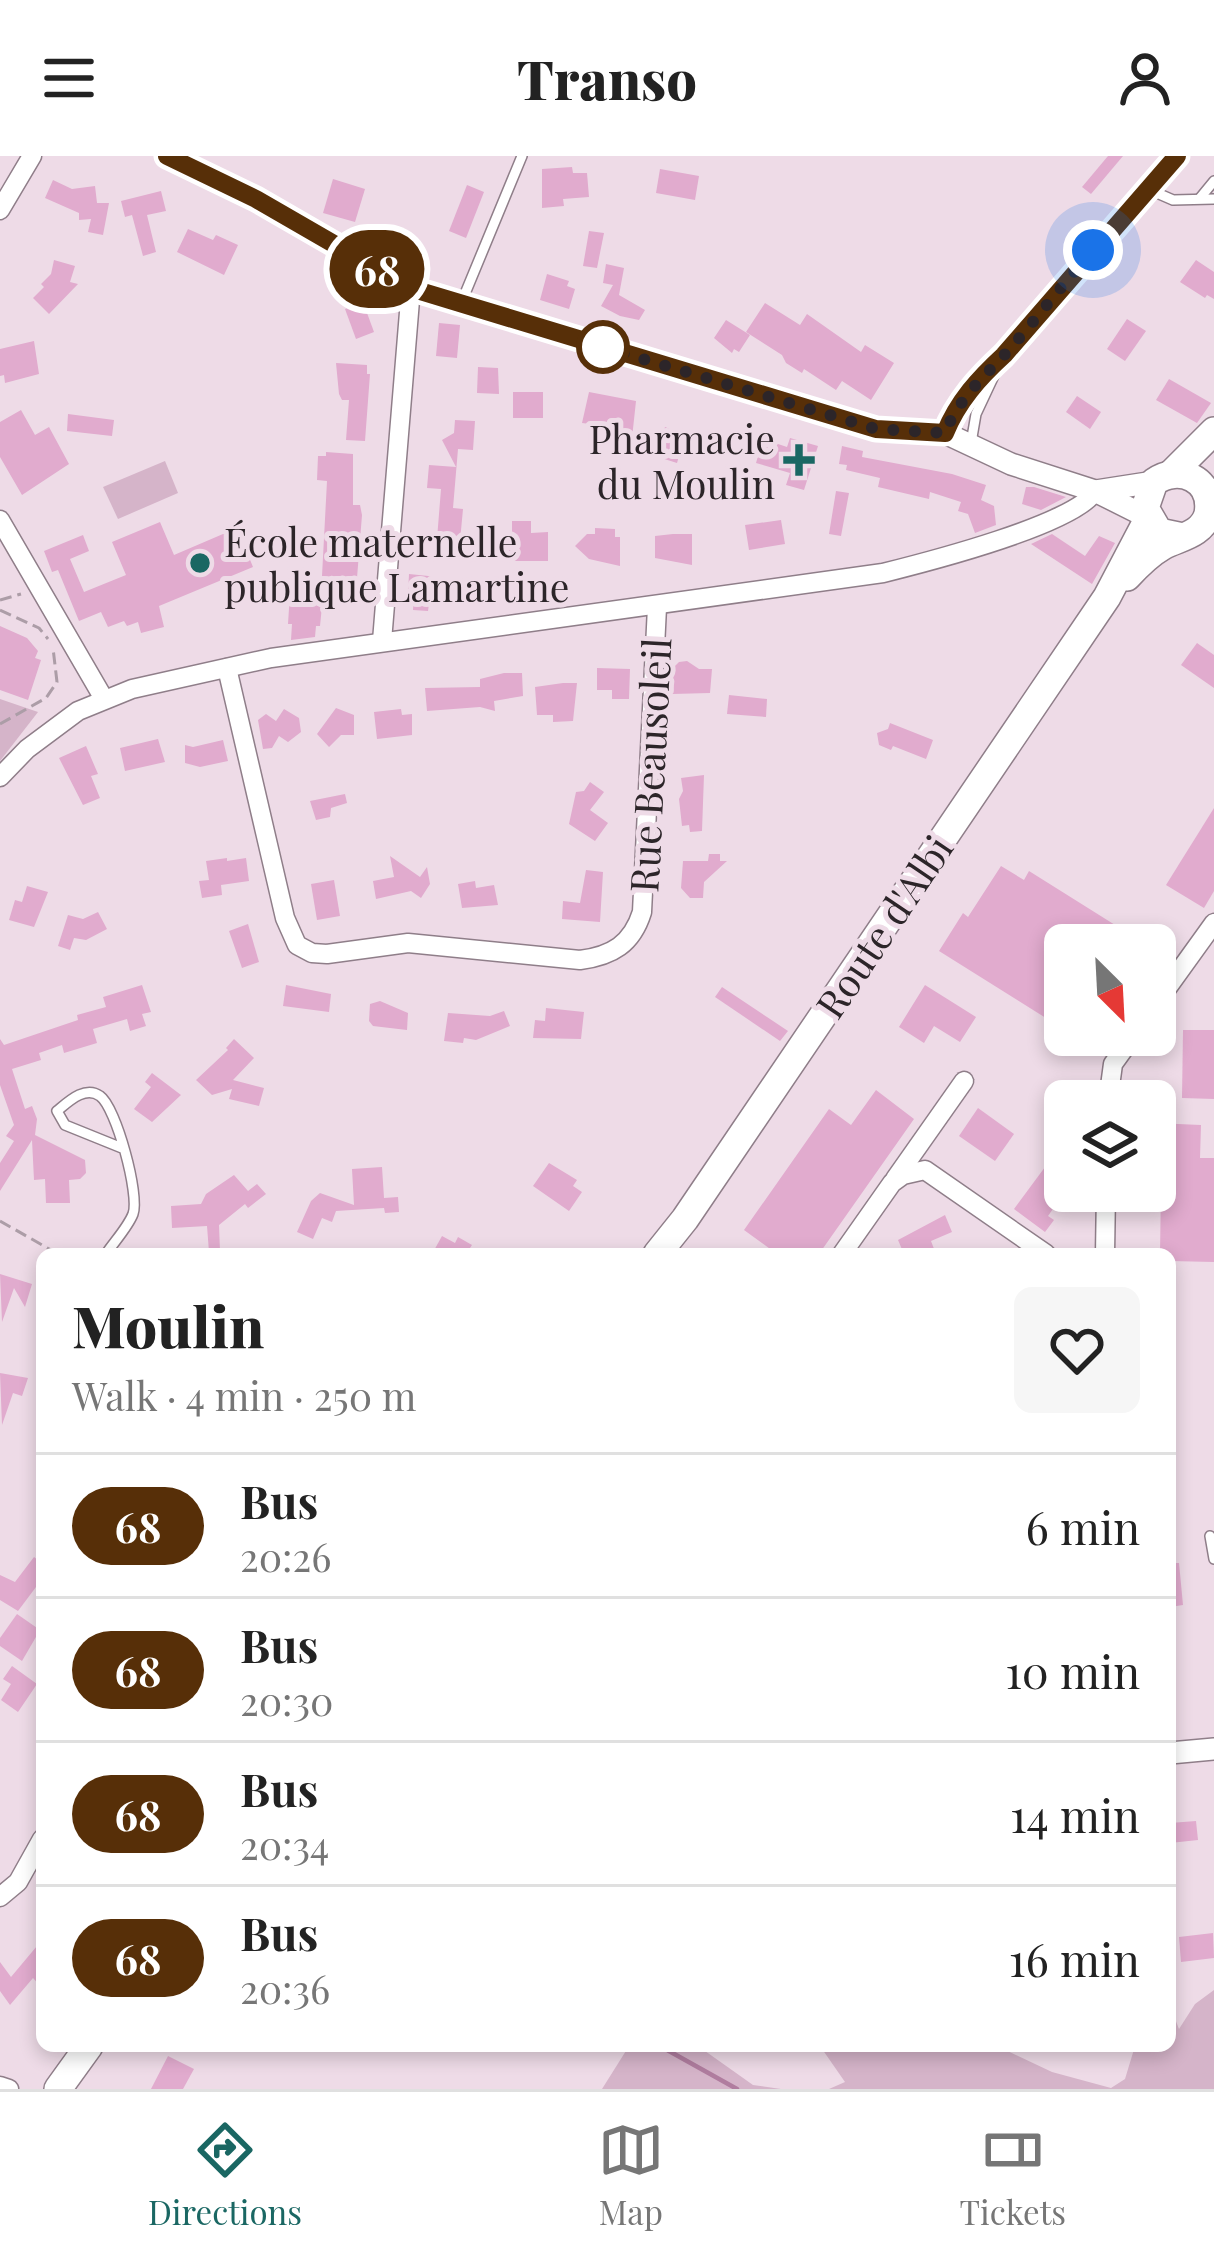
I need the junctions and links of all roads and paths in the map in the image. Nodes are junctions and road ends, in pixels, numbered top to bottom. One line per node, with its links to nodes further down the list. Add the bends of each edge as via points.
1 (32, 156): 9 (street)
2 (167, 156): 10 (street)
3 (522, 156): 11 (lane)
4 (1173, 156): 6 (street)
5 (1214, 181): 7 (lane)
6 (1146, 187): 7 (lane, via 1173,200); 12 (street)
7 (1200, 198): 8 (lane)
8 (1214, 199)
9 (0, 210)
10 (410, 288): 11 (street); 28 (street)
11 (461, 304): 14 (street, via 876,429)
12 (1004, 355): 14 (lane, via 954,411); 15 (lane)
13 (1214, 431): 17 (main road)
14 (945, 433): 15 (street)
15 (971, 443): 18 (street)
16 (1214, 453): 19 (main road)
17 (1163, 477): 18 (street); 19 (main road, via 1196,478); 20 (main road, via 1145,499)
18 (1095, 491): 20 (street); 26 (street, via 1076,509 954,556)
19 (1209, 494): 22 (main road)
20 (1148, 518): 22 (main road, via 1166,536); 24 (main road, Route d'Albi)
21 (0, 520): 23 (street)
22 (1197, 532): 24 (main road, Route d'Albi, via 1147,557)
23 (40, 586): 25 (path); 30 (street)
24 (1107, 597): 42 (main road, Route d'Albi)
25 (0, 600)
26 (657, 607): 28 (street); 29 (street, Rue Beausoleil, via 642,912 626,942 595,958 408,943 327,954 297,945)
27 (0, 610): 31 (path, via 39,628 58,664 46,698)
28 (382, 641): 29 (street)
29 (227, 668): 30 (street)
30 (104, 698): 32 (street, via 37,741)
31 (0, 724)
32 (0, 777)
33 (1214, 923): 34 (street)
34 (1176, 976)
35 (964, 1082): 37 (street)
36 (122, 1148): 36 (lane, via 100,1096 73,1097 57,1111 65,1125); 41 (lane, via 134,1212)
37 (892, 1183): 43 (street); 44 (street, via 914,1171 938,1175)
38 (1106, 1212): 45 (street)
39 (0, 1222): 40 (path)
40 (47, 1248)
41 (110, 1248)
42 (661, 1248)
43 (846, 1248)
44 (1038, 1248)
45 (1105, 1248)
46 (1210, 1536): 47 (lane)
47 (1214, 1559)
48 (1214, 1749): 49 (street); 50 (lane)
49 (1176, 1752)
50 (1214, 1762)
51 (36, 1850): 52 (street)
52 (0, 1897)
53 (85, 2052): 56 (main road)
54 (0, 2086): 55 (street)
55 (9, 2089)
56 (58, 2089)

